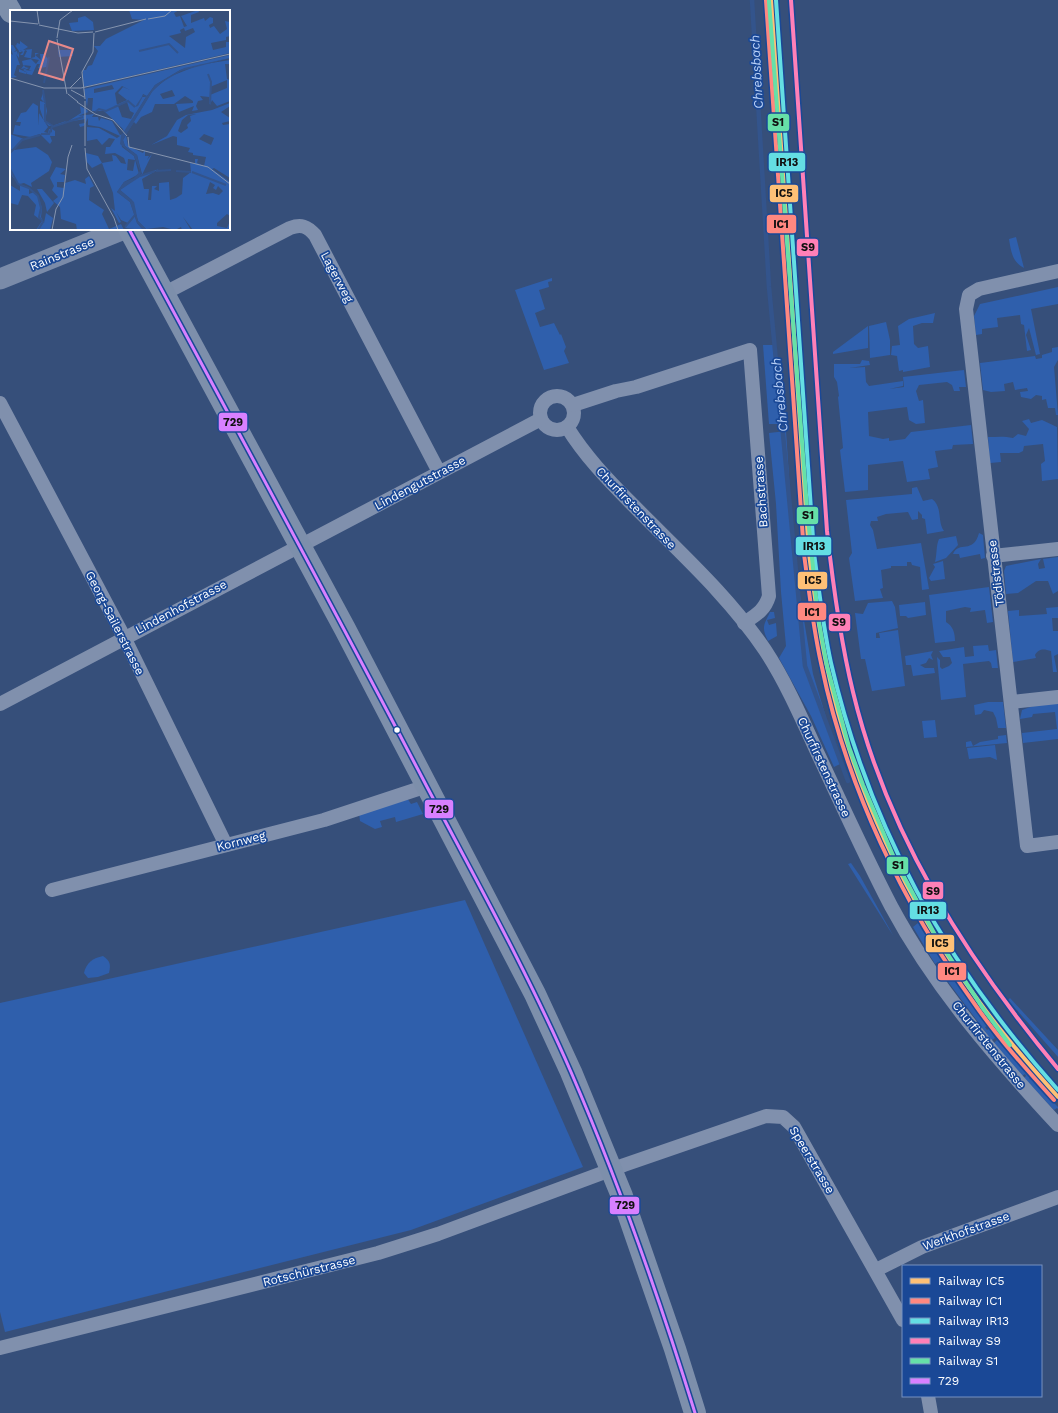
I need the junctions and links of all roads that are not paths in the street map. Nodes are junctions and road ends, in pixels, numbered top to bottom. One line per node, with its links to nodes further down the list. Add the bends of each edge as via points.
1 (4, 0): 2 (main road)
2 (10, 10)
3 (122, 230): 6 (street, Rainstrasse)
4 (130, 230): 7 (main road)
5 (1058, 271): 15 (street, Tödistrasse, via 985,286 974,292 967,300 966,318)
6 (0, 279)
7 (163, 294): 12 (street, Lagerweg, via 290,228 297,225 310,229); 13 (main road)
8 (0, 403): 17 (street, Georg-Sailerstrasse)
9 (573, 405): 10 (street, via 561,396 551,397 543,404); 11 (street, via 575,415); 16 (street, Bachstrasse, via 750,350 768,596 767,605)
10 (541, 419): 11 (street, via 552,429); 12 (street, Lindengutstrasse)
11 (567, 427): 16 (street, Churfirstenstrasse, via 594,464)
12 (439, 472): 13 (street, Lindengutstrasse, via 360,516)
13 (298, 546): 17 (street, Lindenhofstrasse); 21 (main road)
14 (1058, 549): 15 (street)
15 (993, 556): 19 (street, Tödistrasse)
16 (744, 623): 25 (street, Churfirstenstrasse, via 783,681 860,844 929,970 979,1038)
17 (124, 637): 20 (street, Lindenhofstrasse); 23 (street, Georg-Sailerstrasse)
18 (1058, 697): 19 (street)
19 (1011, 702): 22 (street, Tödistrasse, via 1027,846)
20 (0, 704)
21 (427, 786): 23 (street, Kornweg, via 324,820); 26 (main road, via 534,994 571,1072)
22 (1058, 842)
23 (226, 845): 24 (street, Kornweg)
24 (52, 890)
25 (1058, 1125)
26 (612, 1170): 28 (street, Speerstrasse, via 766,1116 783,1117 794,1127); 30 (street, Rotschürstrasse, via 438,1234 378,1253); 32 (main road)
27 (1058, 1197): 28 (street, Werkhofstrasse, via 922,1247)
28 (876, 1270): 29 (street, Speerstrasse)
29 (902, 1318)
30 (0, 1348)
31 (928, 1397): 33 (street)
32 (695, 1413)
33 (931, 1413)

